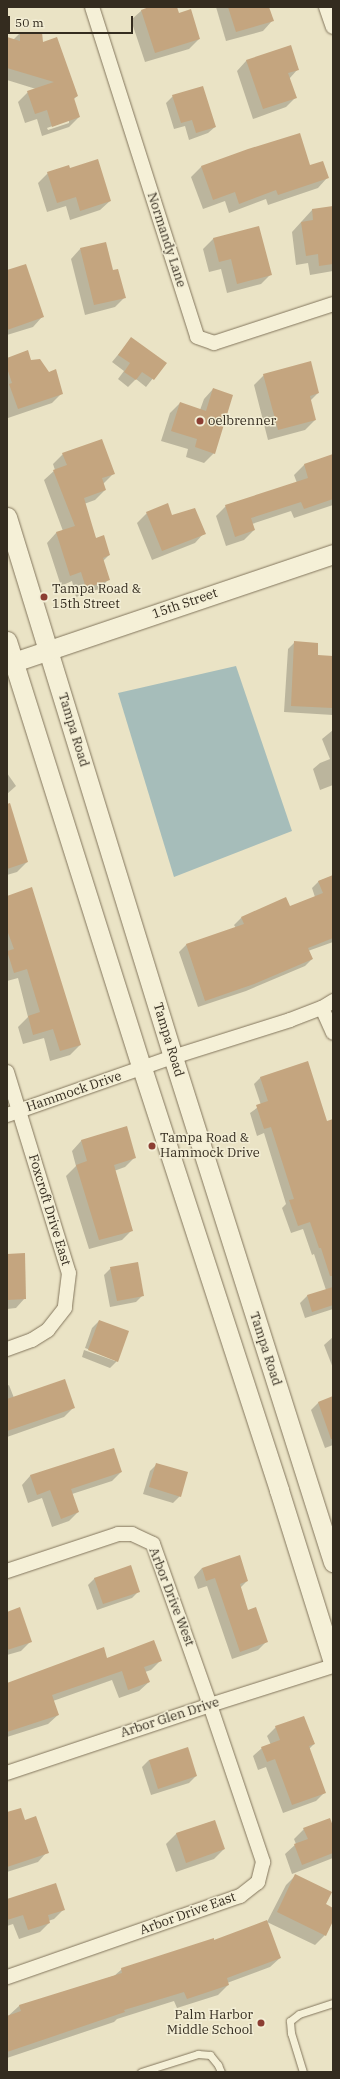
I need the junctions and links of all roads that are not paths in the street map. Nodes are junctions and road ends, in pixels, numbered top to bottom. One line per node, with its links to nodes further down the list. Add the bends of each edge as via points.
1 (92, 7): 4 (street, Normandy Lane, via 197,337 214,343)
2 (326, 7): 3 (street)
3 (333, 27)
4 (333, 304)
5 (7, 517): 8 (main road, Tampa Road)
6 (333, 554): 8 (main road, 15th Street)
7 (7, 641): 9 (main road)
8 (49, 650): 9 (main road, 15th Street); 12 (main road, Tampa Road)
9 (14, 662): 13 (main road)
10 (327, 1004): 11 (street); 12 (street, Hammock Drive, via 290,1020)
11 (333, 1033)
12 (173, 1057): 13 (street, Hammock Drive); 17 (main road, Tampa Road)
13 (142, 1068): 15 (street, Hammock Drive); 19 (main road)
14 (7, 1072): 15 (street, Foxcroft Drive East)
15 (13, 1113): 16 (street, Foxcroft Drive East, via 69,1273 65,1308 48,1330 32,1340)
16 (7, 1348)
17 (333, 1562)
18 (7, 1572): 21 (street, Arbor Drive West, via 118,1534 132,1534 153,1544)
19 (333, 1662)
20 (333, 1666): 21 (street, Arbor Glen Drive)
21 (210, 1704): 22 (street, Arbor Glen Drive); 23 (street, Arbor Drive East, via 263,1862 258,1882 240,1896 206,1909)
22 (7, 1773)
23 (7, 1977)
24 (333, 2003): 27 (lane, via 299,2014 290,2021)
25 (141, 2072): 26 (lane, via 198,2054 210,2055)
26 (220, 2072)
27 (303, 2072)

